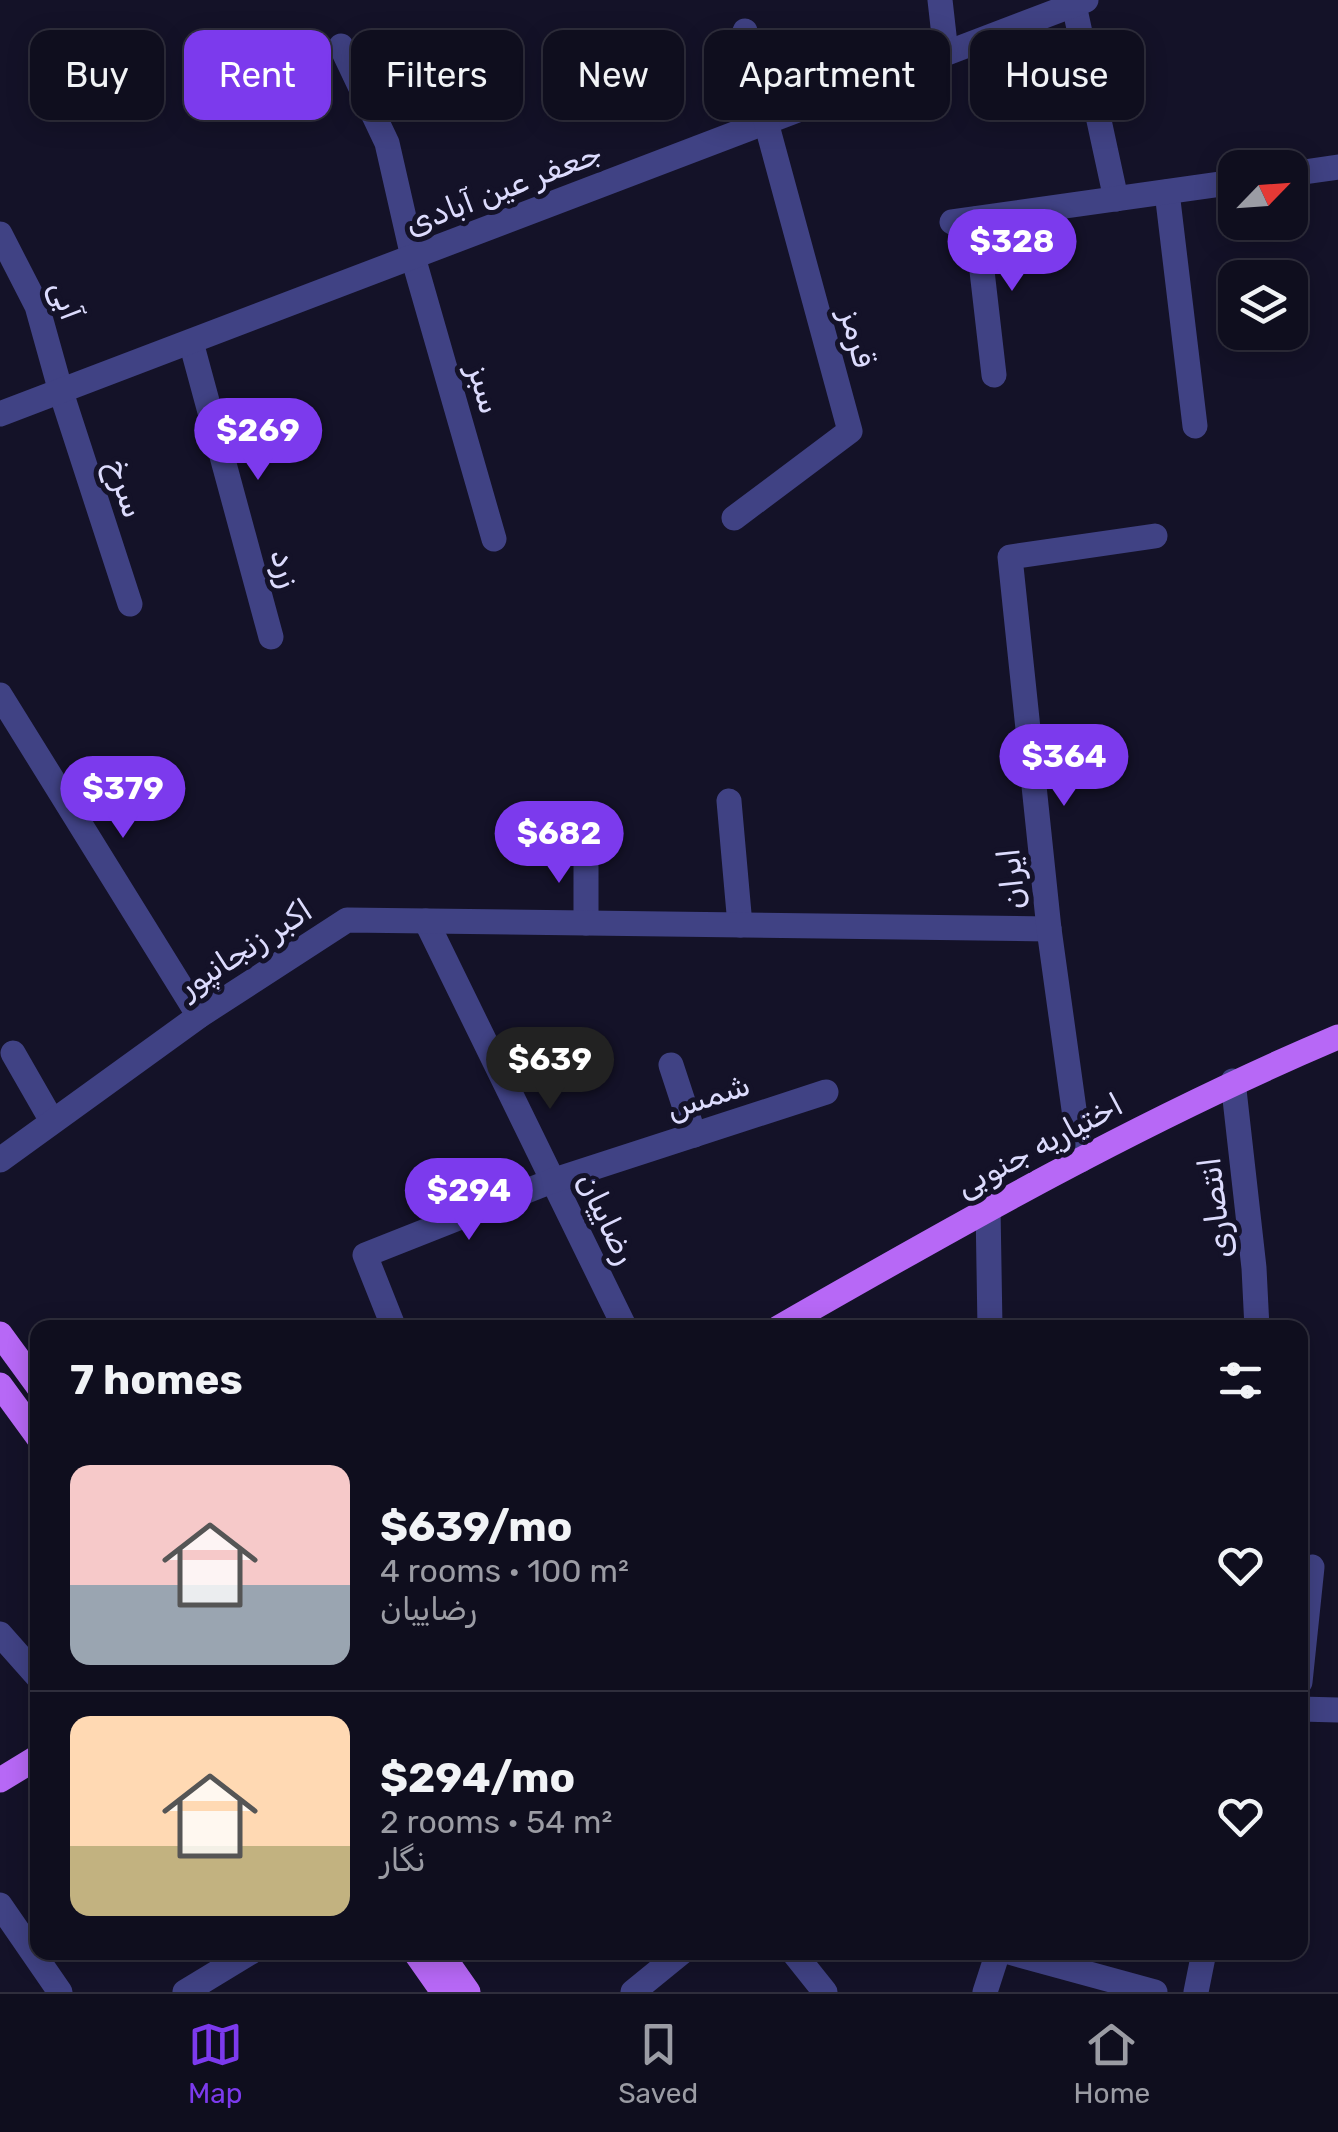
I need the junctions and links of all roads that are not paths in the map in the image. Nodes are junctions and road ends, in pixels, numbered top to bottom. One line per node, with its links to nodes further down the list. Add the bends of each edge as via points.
1 (940, 0): 3 (street)
2 (1080, 2): 5 (street, جعفر عین آبادی); 12 (street)
3 (943, 30)
4 (341, 46): 14 (street, سبز, via 387,143)
5 (950, 51)
6 (771, 120): 7 (street, جعفر عین آبادی)
7 (766, 122): 14 (street, جعفر عین آبادی); 20 (street, قرمز, via 850,431)
8 (1338, 167): 9 (street)
9 (1308, 171)
10 (1218, 184): 11 (street)
11 (1167, 192): 12 (street); 19 (street)
12 (1116, 199): 16 (street, via 964,221)
13 (0, 234): 17 (street, آبی, via 38,306)
14 (413, 257): 15 (street, جعفر عین آبادی); 22 (street, سبز)
15 (191, 342): 17 (street, جعفر عین آبادی); 24 (street, زرد)
16 (994, 375)
17 (61, 392): 18 (street, جعفر عین آبادی); 23 (street, سرخ)
18 (0, 414)
19 (1195, 426)
20 (734, 518)
21 (1154, 536): 31 (street, ایران, via 1010,557)
22 (494, 539)
23 (130, 604)
24 (271, 638)
25 (0, 695): 32 (street)
26 (729, 802): 30 (street)
27 (586, 848): 29 (street)
28 (426, 921): 29 (street, اکبر زنجانپور); 32 (street, اکبر زنجانپور, via 346,920); 42 (street, رضاییان)
29 (586, 924): 30 (street, اکبر زنجانپور)
30 (740, 926): 31 (street, اکبر زنجانپور)
31 (1049, 930): 41 (street, ایران)
32 (199, 1016): 38 (street, اکبر زنجانپور)
33 (1338, 1037): 36 (main road, اختیاریه جنوبی)
34 (13, 1053): 38 (street)
35 (671, 1065): 39 (street)
36 (1233, 1081): 41 (main road, اختیاریه جنوبی); 48 (street, انتصاری)
37 (826, 1092): 39 (street, شمس)
38 (52, 1121): 40 (street, اکبر زنجانپور)
39 (694, 1135): 42 (street, شمس)
40 (0, 1160)
41 (1081, 1160): 43 (main road, اختیاریه جنوبی)
42 (552, 1181): 44 (street, شمس, via 364,1255); 45 (street, رضاییان)
43 (988, 1208): 46 (main road, اختیاریه جنوبی); 47 (street)
44 (391, 1320)
45 (621, 1320)
46 (792, 1320)
47 (990, 1320)
48 (1257, 1320)
49 (0, 1334): 50 (main road)
50 (30, 1375)
51 (0, 1386): 52 (main road)
52 (30, 1426)
53 (1312, 1567): 54 (street)
54 (1308, 1605)
55 (0, 1634): 56 (street)
56 (30, 1668)
57 (1308, 1710): 58 (street)
58 (1338, 1710)
59 (30, 1763): 60 (main road)
60 (0, 1780)
61 (0, 1904): 62 (street)
62 (30, 1948)
63 (38, 1960): 73 (street)
64 (239, 1960): 72 (street)
65 (421, 1960): 74 (main road)
66 (446, 1960): 75 (main road)
67 (672, 1960): 76 (street)
68 (799, 1960): 77 (street)
69 (995, 1960): 78 (street)
70 (1038, 1960): 79 (street)
71 (1202, 1960): 80 (street)
72 (200, 1988)
73 (60, 1992)
74 (443, 1992)
75 (468, 1992)
76 (633, 1992)
77 (824, 1992)
78 (985, 1992)
79 (1155, 1992)
80 (1196, 1992)

